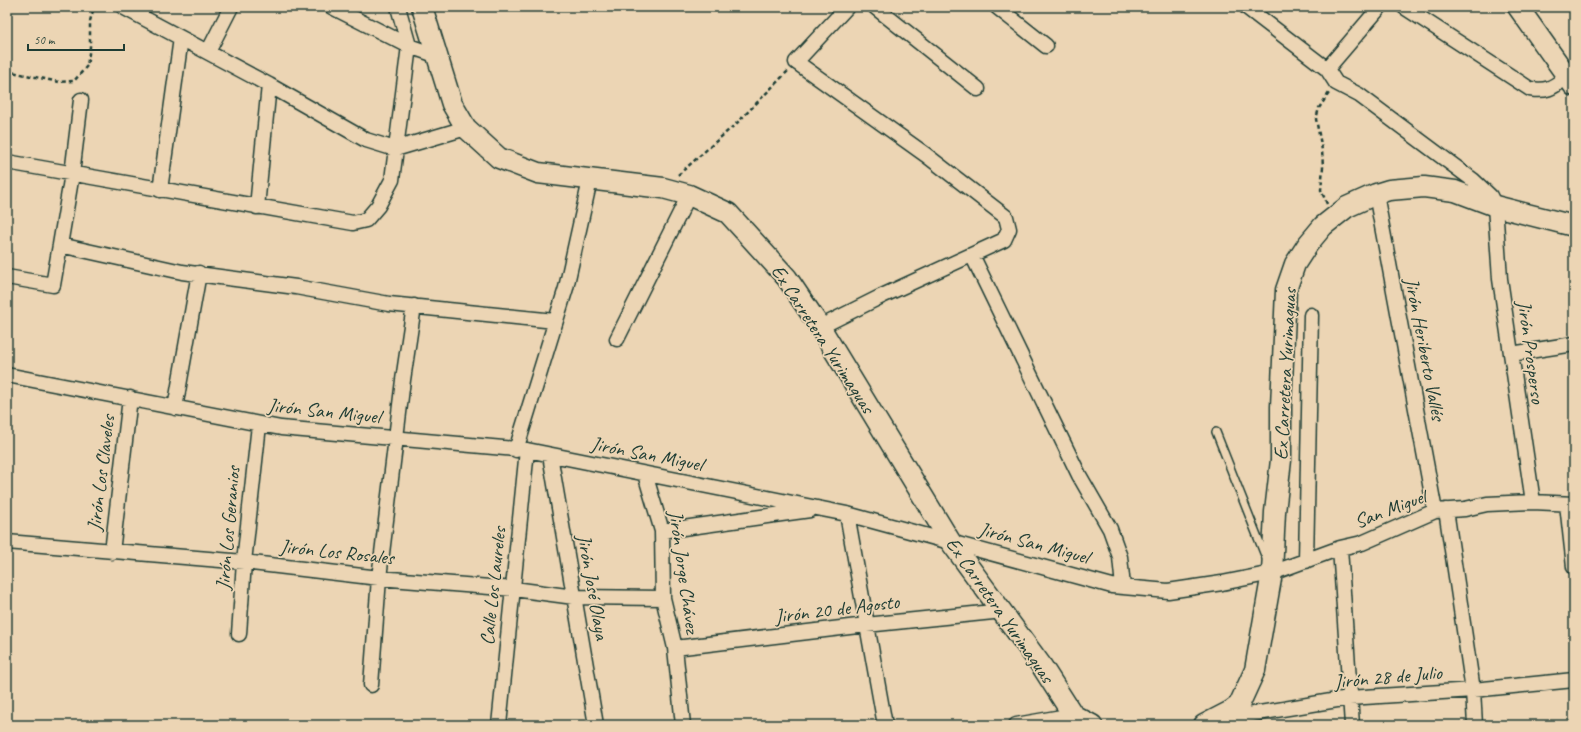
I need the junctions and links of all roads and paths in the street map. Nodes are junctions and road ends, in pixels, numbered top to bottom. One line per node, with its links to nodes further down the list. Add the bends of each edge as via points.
1 (94, 7): 21 (path, via 90,21 87,66 74,80 59,82)
2 (124, 7): 14 (street)
3 (231, 7): 17 (street)
4 (332, 7): 15 (street)
5 (398, 7): 15 (street)
6 (422, 7): 18 (street, Ex Carretera Yurimaguas)
7 (847, 7): 19 (street)
8 (875, 7): 25 (street)
9 (997, 7): 16 (street)
10 (1246, 7): 20 (street)
11 (1380, 7): 20 (street)
12 (1404, 7): 22 (street, via 1530,89 1551,89)
13 (1518, 7): 22 (street)
14 (181, 38): 17 (street); 33 (street)
15 (409, 46): 18 (street); 28 (street)
16 (1046, 46)
17 (208, 52): 24 (street)
18 (435, 54): 27 (street, Ex Carretera Yurimaguas, via 452,104)
19 (796, 62): 32 (path, via 738,122); 41 (street, via 1006,216 1009,229 1004,240)
20 (1327, 69): 23 (street)
21 (7, 71)
22 (1571, 81)
23 (1336, 83): 36 (street, via 1359,95 1473,180 1490,196); 38 (path, via 1319,108 1316,119 1323,163 1321,190)
24 (269, 85): 28 (street, via 366,140); 37 (street)
25 (978, 90)
26 (81, 100): 30 (street)
27 (466, 128): 28 (street); 31 (street, Ex Carretera Yurimaguas, via 499,158 538,173)
28 (395, 149): 37 (street, via 392,180 378,206 366,220 353,223)
29 (7, 162): 30 (street)
30 (72, 174): 33 (street); 40 (street)
31 (590, 180): 32 (street, Ex Carretera Yurimaguas); 46 (street, Calle Los Laureles, via 566,288)
32 (663, 188): 35 (street, Ex Carretera Yurimaguas)
33 (160, 190): 37 (street)
34 (1376, 194): 36 (street, Ex Carretera Yurimaguas, via 1389,190 1424,187 1455,192); 38 (street, Ex Carretera Yurimaguas, via 1347,207); 63 (street, Jirón Heriberto Vallés)
35 (689, 195): 47 (street, Ex Carretera Yurimaguas, via 728,214 788,278); 48 (street)
36 (1495, 206): 39 (street, Ex Carretera Yurimaguas); 50 (street, Jirón Prosperso, via 1500,279)
37 (257, 207)
38 (1332, 218): 73 (street, Ex Carretera Yurimaguas, via 1308,244 1295,264 1286,290 1281,460)
39 (1574, 226)
40 (60, 245): 42 (street, via 182,272); 43 (street, via 53,285)
41 (972, 255): 47 (street); 75 (street, via 1079,475 1110,529 1120,557)
42 (199, 273): 44 (street); 53 (street)
43 (7, 277)
44 (414, 306): 46 (street); 56 (street)
45 (1311, 316): 70 (street)
46 (555, 321): 57 (street, Calle Los Laureles)
47 (820, 327): 66 (street, Ex Carretera Yurimaguas)
48 (617, 339)
49 (1574, 344): 50 (street)
50 (1511, 354): 60 (street, Jirón Prosperso)
51 (7, 375): 52 (street, Jirón San Miguel)
52 (130, 398): 53 (street, Jirón San Miguel); 69 (street, Jirón Los Claveles)
53 (175, 408): 54 (street, Jirón San Miguel)
54 (259, 425): 56 (street, Jirón San Miguel); 71 (street, Jirón Los Geranios)
55 (1216, 432): 73 (lane)
56 (396, 438): 57 (street, Jirón San Miguel); 74 (street)
57 (522, 450): 58 (street, Jirón San Miguel); 76 (street, Calle Los Laureles)
58 (550, 455): 59 (street, Jirón San Miguel); 77 (street, Jirón José Olaya)
59 (645, 474): 62 (street, Jirón San Miguel); 65 (street, Jirón Jorge Chávez)
60 (1533, 502): 61 (street, San Miguel); 63 (street, San Miguel, via 1487,504)
61 (1571, 504): 72 (street)
62 (821, 509): 64 (street, Jirón San Miguel); 65 (street)
63 (1440, 511): 68 (street, San Miguel, via 1362,543); 85 (street, Jirón Heriberto Vallés)
64 (847, 514): 66 (street, Jirón San Miguel); 80 (street)
65 (662, 531): 78 (street, Jirón Jorge Chávez)
66 (950, 541): 75 (street, Jirón San Miguel, via 1112,586); 79 (street, Ex Carretera Yurimaguas)
67 (7, 542): 69 (street, Jirón Los Rosales)
68 (1340, 548): 70 (street, San Miguel); 86 (street)
69 (112, 552): 71 (street, Jirón Los Rosales)
70 (1306, 561): 73 (street, San Miguel)
71 (244, 562): 74 (street, Jirón Los Rosales); 81 (street, Jirón Los Geranios)
72 (1574, 566)
73 (1272, 573): 75 (street, Jirón San Miguel, via 1168,591); 95 (street, Ex Carretera Yurimaguas, via 1255,670 1245,694 1240,705)
74 (379, 578): 76 (street, Jirón Los Rosales); 84 (street)
75 (1124, 587)
76 (514, 589): 77 (street, Jirón Los Rosales); 89 (street, Calle Los Laureles)
77 (574, 597): 78 (street, Jirón Los Rosales); 90 (street, Jirón José Olaya)
78 (663, 598): 82 (street, Jirón Jorge Chávez)
79 (1003, 611): 80 (street, Jirón 20 de Agosto); 87 (street, Ex Carretera Yurimaguas)
80 (866, 624): 82 (street, Jirón 20 de Agosto); 92 (street)
81 (239, 634)
82 (675, 648): 91 (street, Jirón Jorge Chávez)
83 (1574, 680): 85 (street, Jirón 28 de Julio)
84 (371, 685)
85 (1473, 690): 86 (street, Jirón 28 de Julio); 97 (street, Jirón Heriberto Vallés)
86 (1349, 698): 88 (street, Jirón 28 de Julio); 96 (street)
87 (1073, 715): 93 (street); 94 (street, Ex Carretera Yurimaguas)
88 (1241, 720): 95 (street, Jirón 28 de Julio)
89 (499, 725)
90 (596, 725)
91 (683, 725)
92 (885, 725)
93 (1016, 725)
94 (1092, 725)
95 (1205, 725)
96 (1352, 725)
97 (1475, 725)

